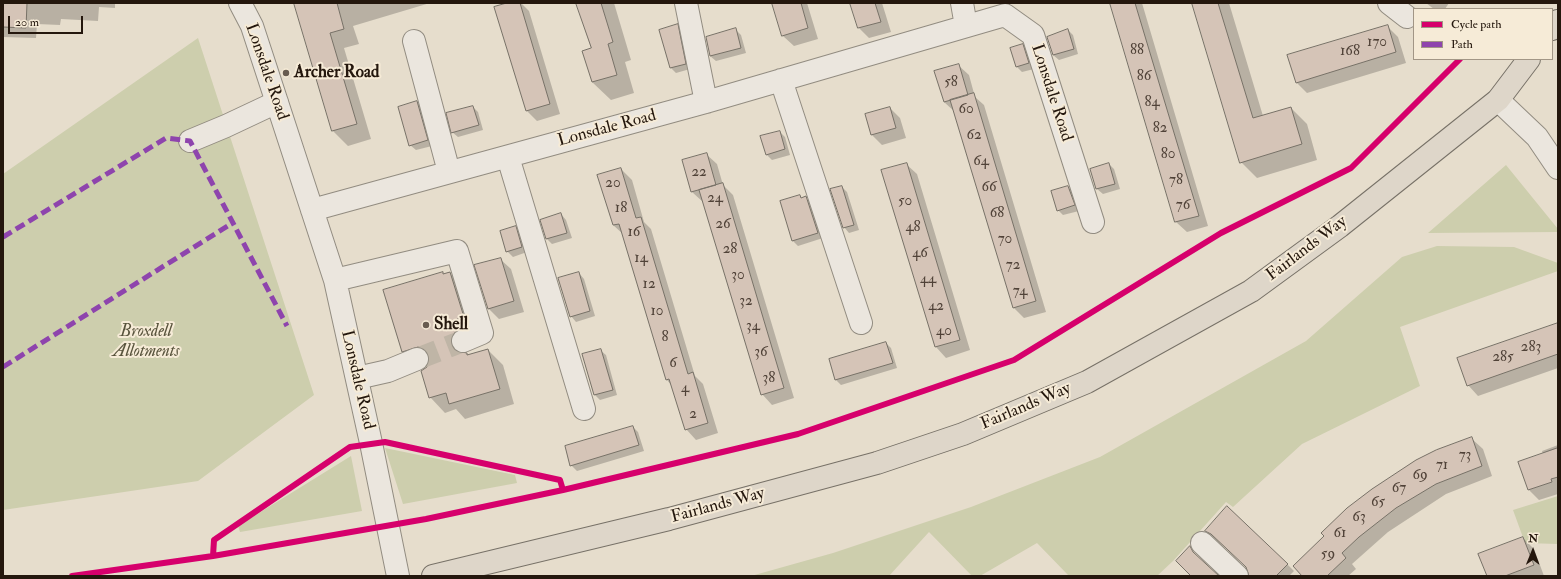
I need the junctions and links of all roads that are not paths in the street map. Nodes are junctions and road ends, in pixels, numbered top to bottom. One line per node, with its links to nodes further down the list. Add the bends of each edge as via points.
1 (240, 3): 11 (street, Lonsdale Road, via 252,26)
2 (686, 3): 12 (street)
3 (962, 3): 6 (street)
4 (1389, 3): 5 (street)
5 (1407, 17)
6 (966, 26): 9 (street, Lonsdale Road); 18 (street, Lonsdale Road, via 1005,15 1033,35)
7 (414, 41): 16 (street)
8 (1528, 60): 10 (main road, Fairlands Way)
9 (781, 80): 12 (street, Lonsdale Road); 20 (street)
10 (1498, 100): 15 (street, via 1537,137); 27 (main road, Fairlands Way, via 1340,226 1251,291 1087,382 963,434 877,463 669,519)
11 (277, 102): 13 (street); 17 (street, Lonsdale Road)
12 (706, 102): 14 (street, Lonsdale Road)
13 (190, 141)
14 (508, 157): 16 (street, Lonsdale Road); 24 (street)
15 (1558, 168)
16 (450, 172): 17 (street, Lonsdale Road)
17 (312, 210): 19 (street, Lonsdale Road)
18 (1093, 222)
19 (335, 280): 21 (street, via 457,251 482,333); 23 (street, Lonsdale Road)
20 (861, 323)
21 (463, 341)
22 (417, 359): 23 (street, via 388,371)
23 (357, 378): 26 (street, Lonsdale Road)
24 (584, 409)
25 (1202, 543): 28 (street)
26 (398, 576)
27 (433, 576)
28 (1237, 576)

